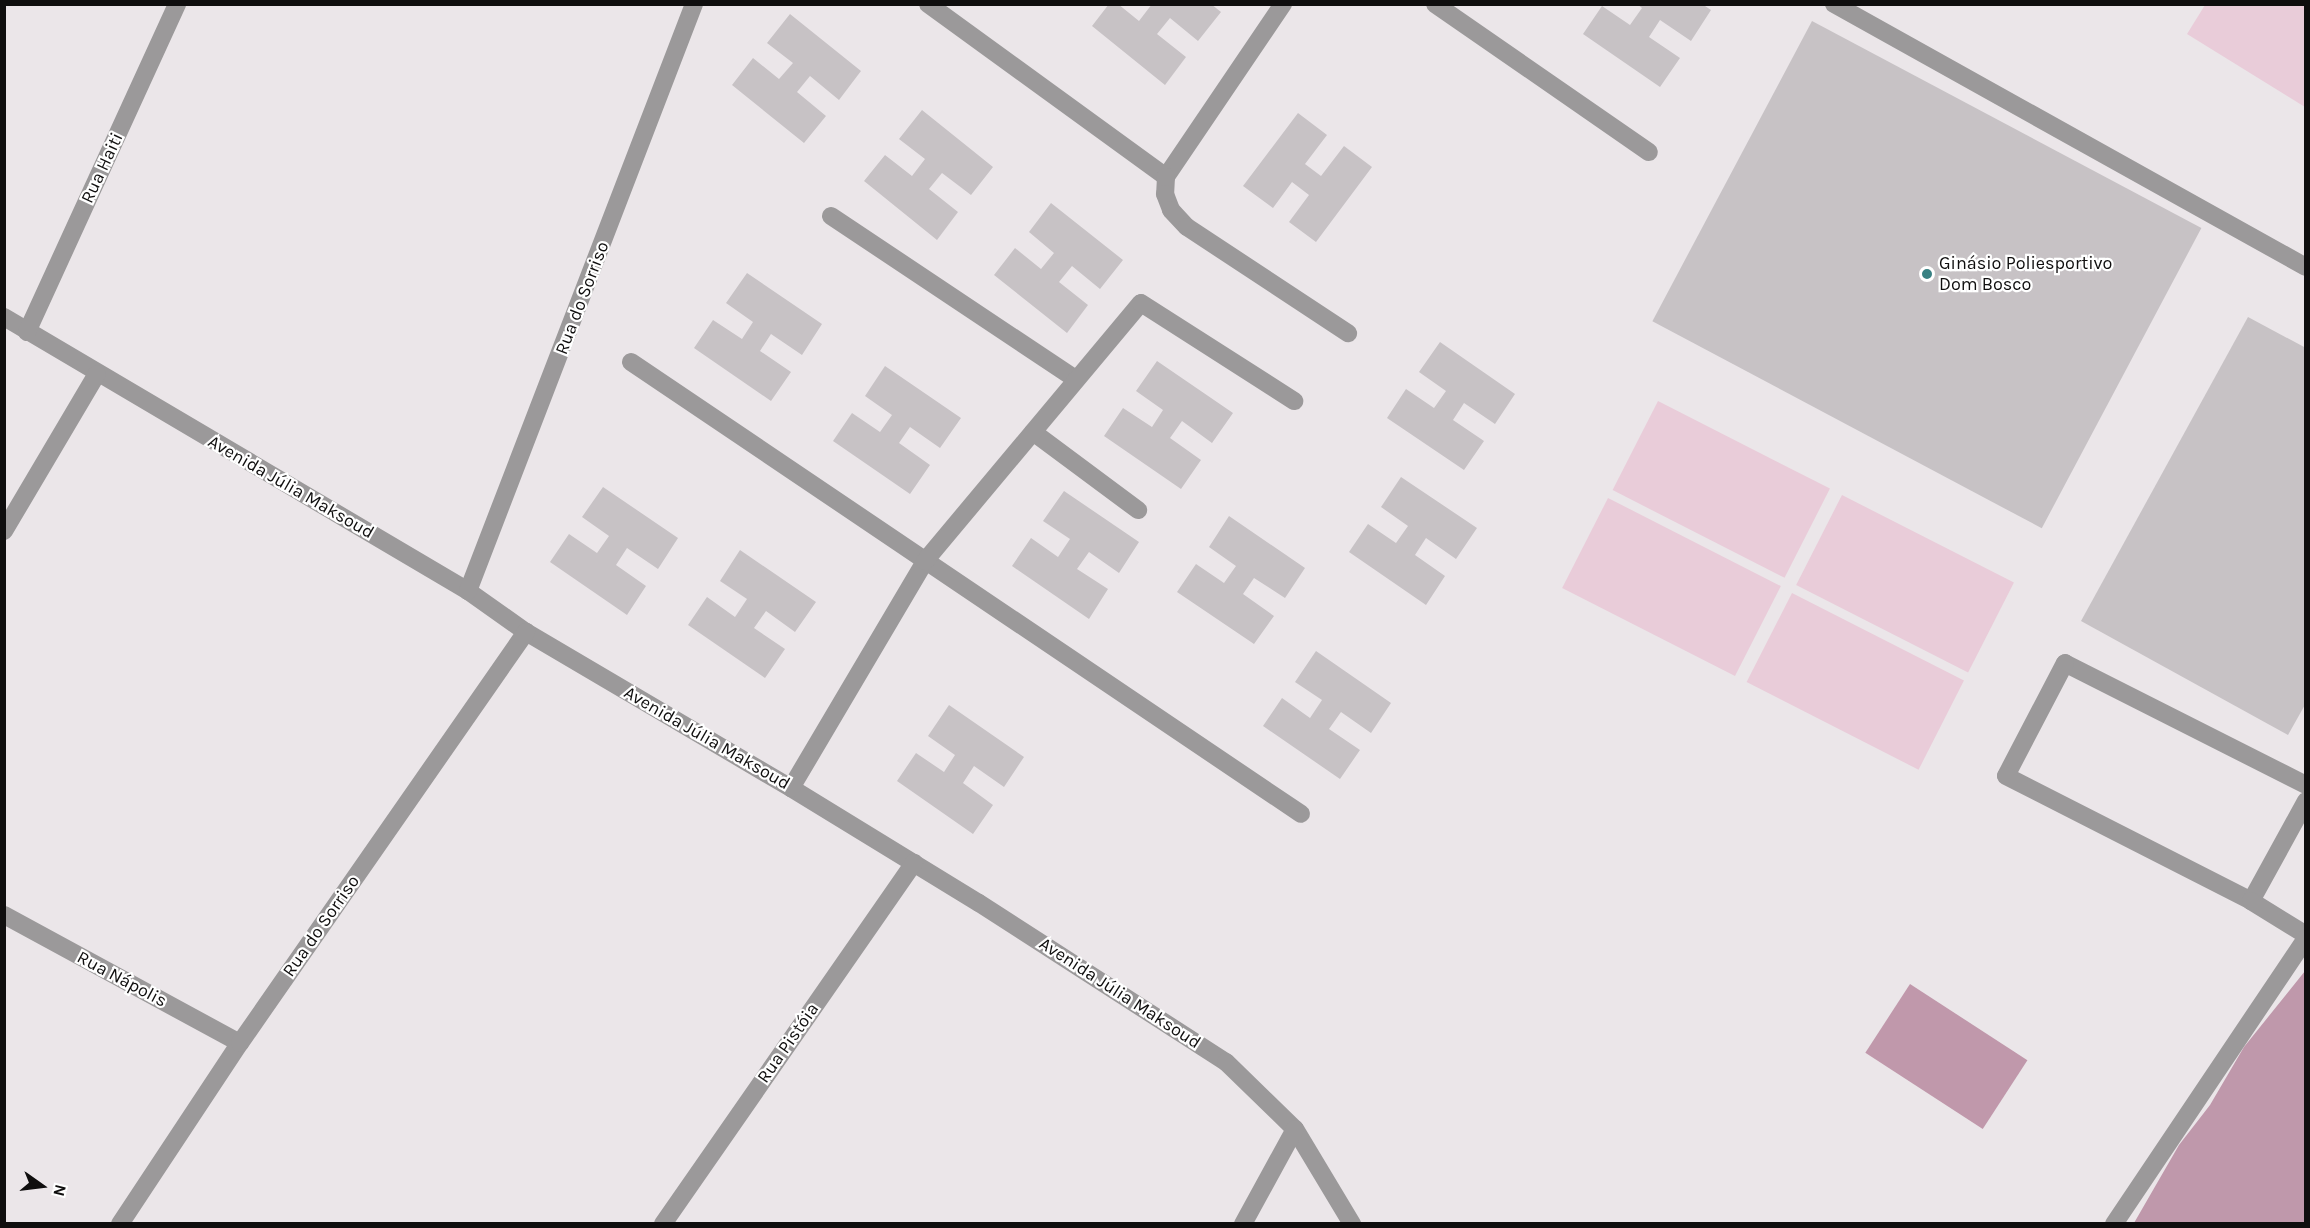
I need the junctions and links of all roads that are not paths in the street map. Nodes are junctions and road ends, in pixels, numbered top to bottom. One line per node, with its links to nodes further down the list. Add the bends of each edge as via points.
1 (177, 4): 12 (street, Rua Haiti)
2 (694, 4): 22 (street, Rua do Sorriso)
3 (928, 4): 8 (street)
4 (1283, 4): 8 (street)
5 (1435, 4): 7 (street)
6 (1834, 4): 10 (street)
7 (1649, 152)
8 (1166, 177): 13 (street, via 1165,194 1171,210 1187,227)
9 (831, 216): 16 (street)
10 (2306, 267)
11 (4, 317): 12 (street, Avenida Júlia Maksoud)
12 (27, 332): 15 (street, Avenida Júlia Maksoud)
13 (1347, 333)
14 (631, 362): 21 (street)
15 (97, 374): 20 (street); 22 (street, Avenida Júlia Maksoud)
16 (1075, 379): 17 (street, via 1140,303); 18 (street)
17 (1294, 401)
18 (1033, 432): 19 (street); 21 (street)
19 (1138, 510)
20 (4, 531)
21 (925, 561): 25 (street); 27 (street)
22 (468, 591): 23 (street, Avenida Júlia Maksoud)
23 (526, 632): 25 (street, Avenida Júlia Maksoud); 32 (street, Rua do Sorriso)
24 (2306, 786): 29 (street, via 2065,663 2006,776)
25 (791, 788): 28 (street, Avenida Júlia Maksoud)
26 (2306, 801): 29 (street)
27 (1301, 814)
28 (914, 863): 33 (street, Avenida Júlia Maksoud, via 1226,1062); 35 (street, Rua Pistóia)
29 (2251, 901): 31 (street)
30 (4, 915): 32 (street, Rua Nápolis)
31 (2306, 936): 38 (street)
32 (240, 1042): 34 (street, Rua do Sorriso)
33 (1295, 1129): 36 (street); 37 (street, Avenida Júlia Maksoud)
34 (120, 1224)
35 (663, 1224)
36 (1243, 1224)
37 (1353, 1224)
38 (2114, 1224)

